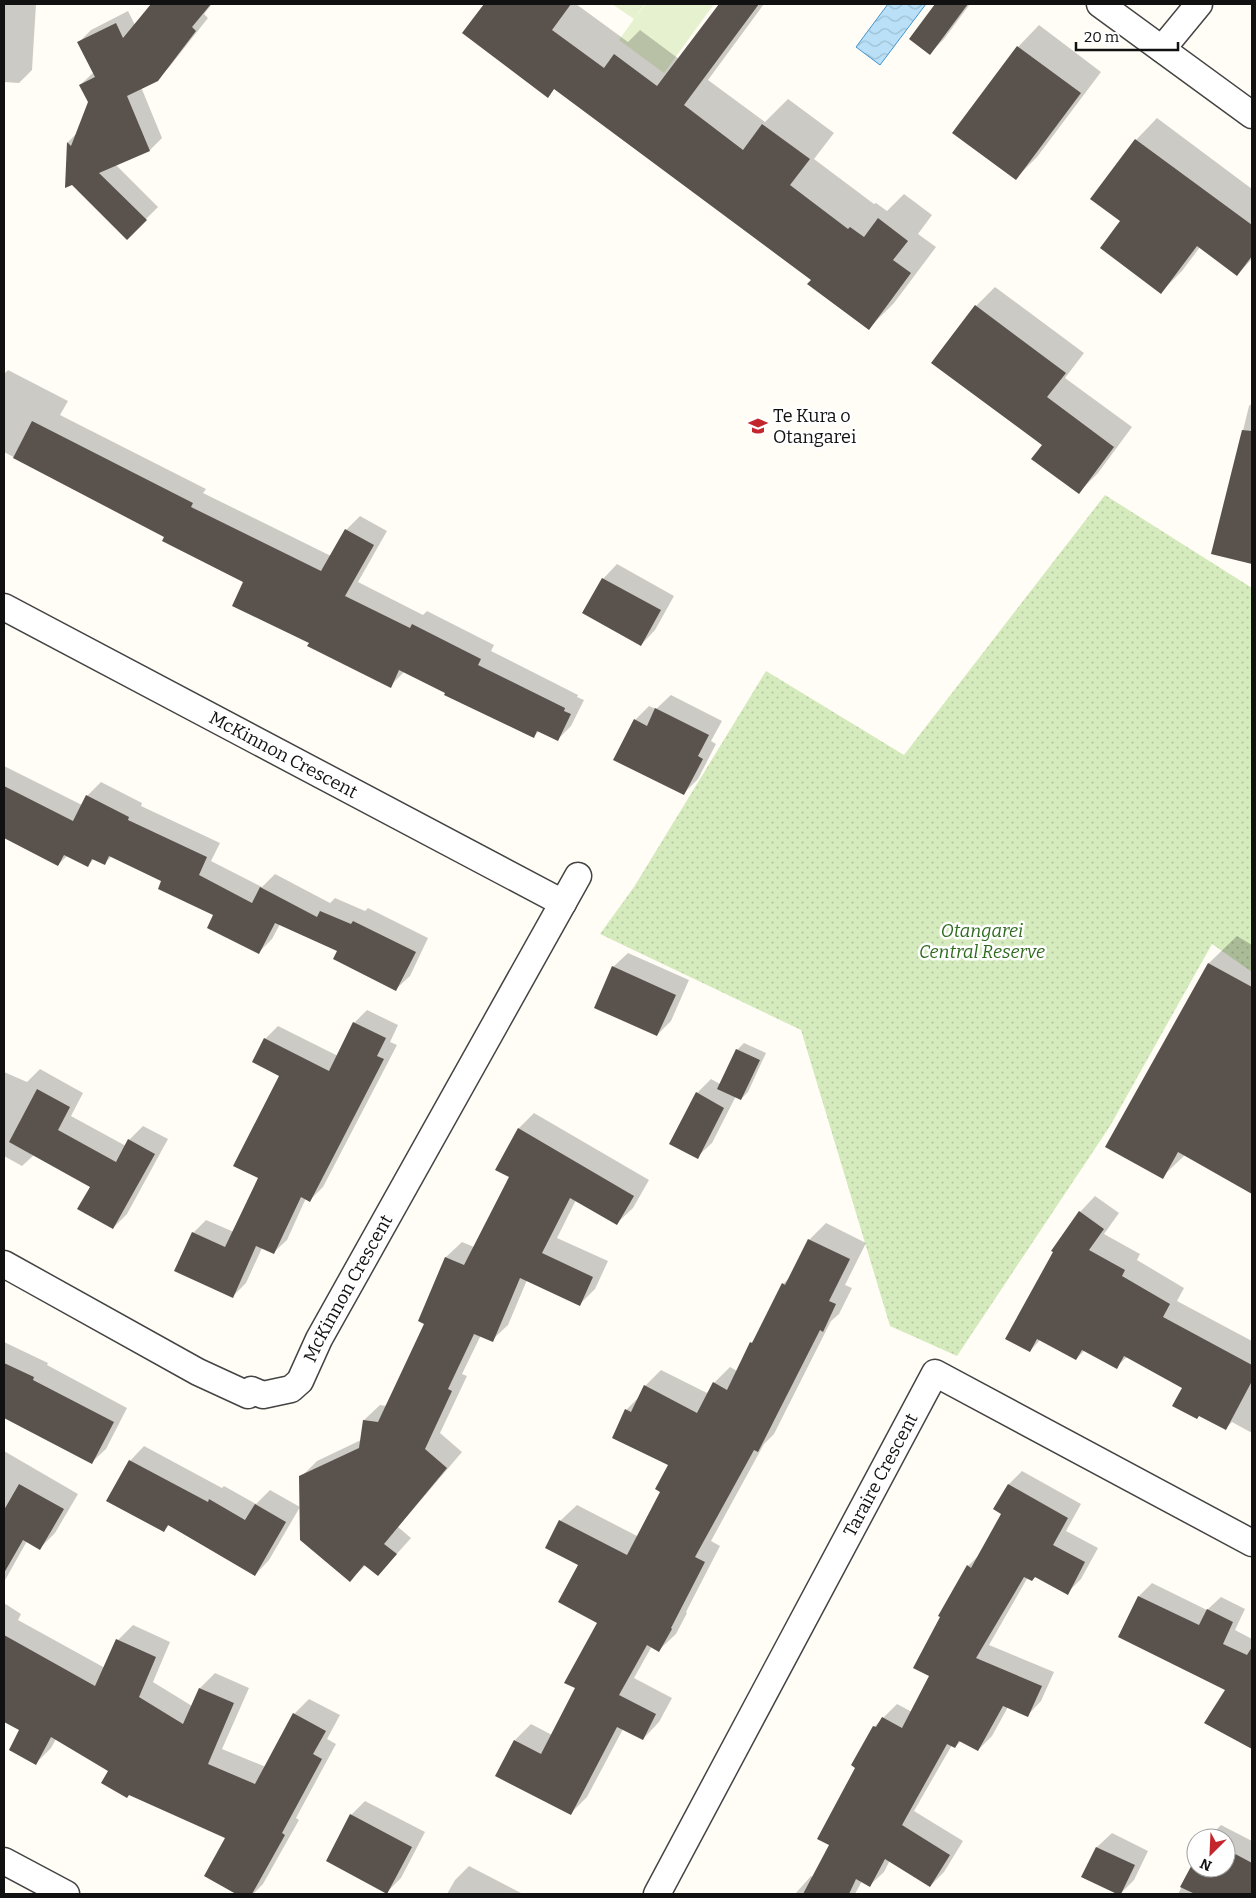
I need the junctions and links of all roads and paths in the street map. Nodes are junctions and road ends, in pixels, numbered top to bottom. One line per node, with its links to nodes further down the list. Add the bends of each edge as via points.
1 (1100, 4): 3 (street)
2 (1199, 4): 3 (street)
3 (1162, 50): 4 (street)
4 (1252, 115)
5 (4, 607): 7 (street, McKinnon Crescent)
6 (578, 876): 7 (street, McKinnon Crescent)
7 (563, 903): 8 (street, McKinnon Crescent, via 319,1339 300,1381 292,1389 264,1395 251,1390 248,1395 198,1372)
8 (4, 1264)
9 (1252, 1543): 12 (street, Taraire Crescent, via 935,1373)
10 (4, 1861): 11 (street)
11 (66, 1894)
12 (657, 1894)

